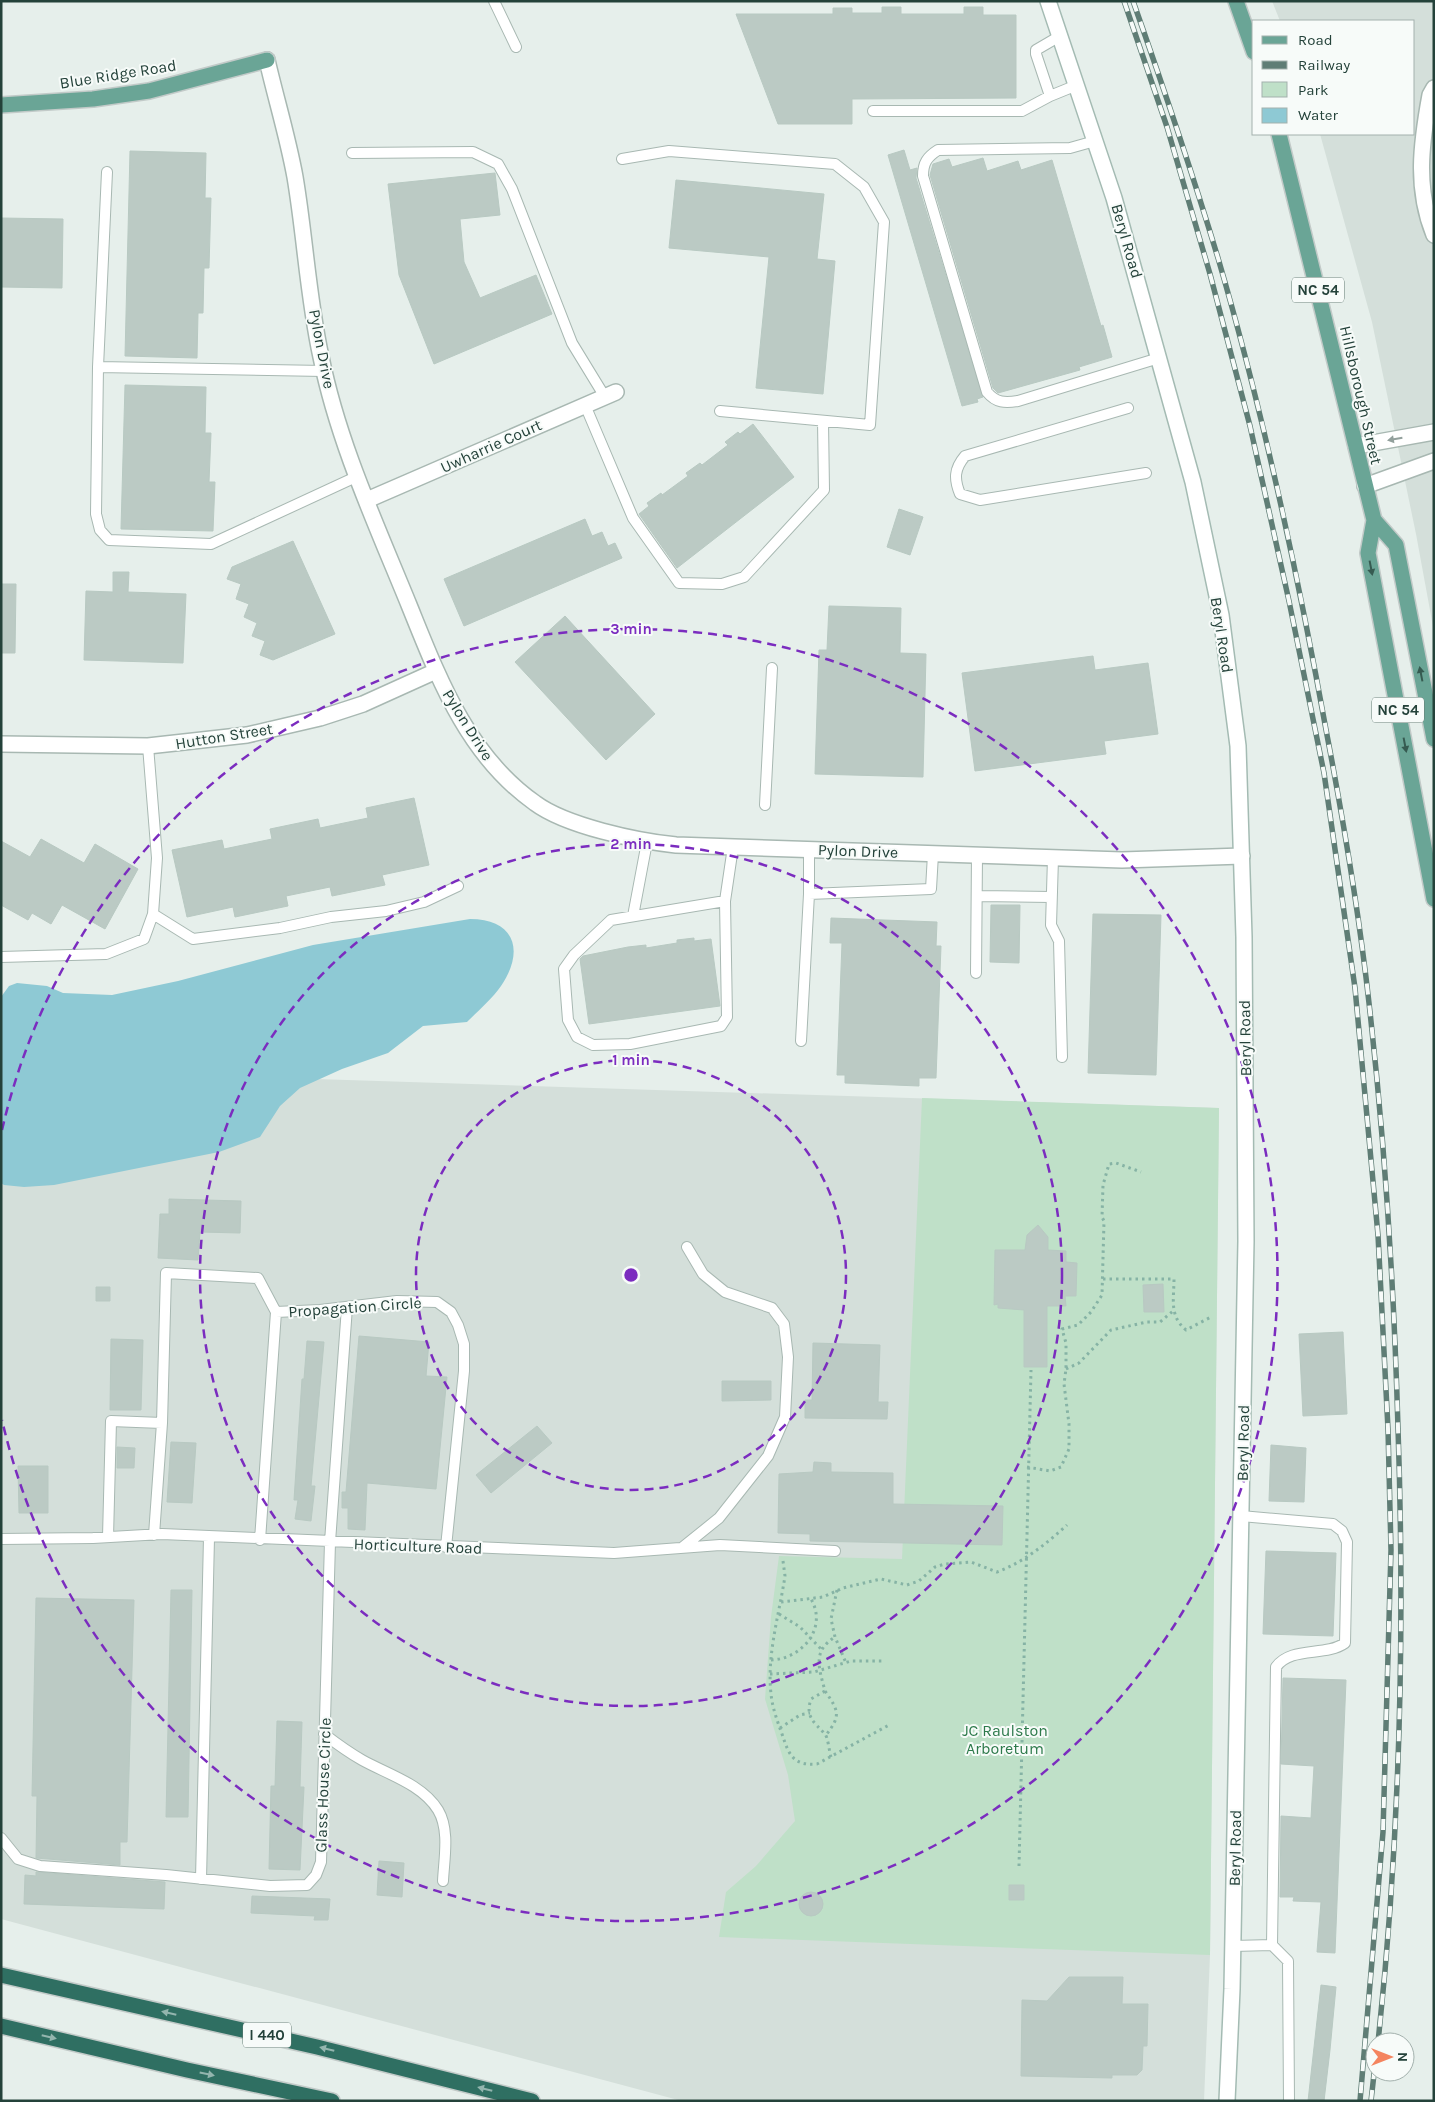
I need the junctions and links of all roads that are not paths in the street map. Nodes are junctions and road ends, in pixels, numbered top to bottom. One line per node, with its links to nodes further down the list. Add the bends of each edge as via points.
1 (494, 1): 5 (lane)
2 (1048, 1): 4 (street, Beryl Road)
3 (1236, 1): 6 (main road)
4 (1060, 36): 8 (street, Beryl Road); 10 (lane, via 1036,50)
5 (516, 46)
6 (1252, 46)
7 (267, 60): 11 (main road, Blue Ridge Road, via 149,90 93,99); 21 (street, Pylon Drive, via 294,175)
8 (1077, 85): 10 (lane); 14 (street, Beryl Road)
9 (1434, 88): 18 (street, via 1422,142 1422,194)
10 (1050, 96): 12 (lane, via 1022,111)
11 (1, 105)
12 (873, 111)
13 (1279, 135): 28 (main road, Hillsborough Street / NC 54)
14 (1095, 141): 19 (street, Beryl Road); 19 (lane, via 1070,148 938,150 923,164 923,176 987,392 992,399 1003,403 1018,401)
15 (352, 153): 22 (lane, via 473,152 498,164 512,189 572,343)
16 (622, 160): 26 (lane, via 669,151 835,164 864,187 884,222 870,425)
17 (107, 172): 20 (lane)
18 (1434, 235)
19 (1159, 358): 46 (street, Beryl Road, via 1193,482 1221,615 1238,746)
20 (98, 367): 21 (lane); 31 (lane, via 96,514 100,530 109,540 211,544)
21 (324, 372): 31 (street, Pylon Drive, via 338,423)
22 (611, 394): 23 (street, Uwharrie Court)
23 (585, 405): 26 (lane, via 633,518 679,584 722,584 744,577 824,490); 33 (street, Uwharrie Court)
24 (1128, 408): 30 (lane, via 965,456 958,464 954,480 960,494 980,500)
25 (720, 411): 26 (lane)
26 (822, 421)
27 (1434, 432): 28 (street, one-way to 28)
28 (1356, 446): 32 (main road, Hillsborough Street / NC 54)
29 (1434, 461): 32 (street)
30 (1146, 473)
31 (358, 476): 33 (street, Pylon Drive)
32 (1365, 486): 34 (main road, Hillsborough Street / NC 54)
33 (367, 500): 36 (street, Pylon Drive)
34 (1374, 520): 37 (main road, Hillsborough Street / NC 54, one-way to 34, via 1396,545); 52 (main road, Hillsborough Street / NC 54, one-way to 52, via 1368,553)
35 (772, 668): 40 (lane)
36 (436, 671): 39 (street, Hutton Street, via 363,704 320,718 247,735); 41 (street, Pylon Drive, via 478,747 515,788 560,817)
37 (1434, 739)
38 (1, 744): 39 (street, Hutton Street)
39 (148, 746): 54 (lane, via 157,858)
40 (765, 805)
41 (647, 842): 42 (street, Pylon Drive); 55 (lane)
42 (734, 847): 43 (street, Pylon Drive); 53 (lane)
43 (809, 849): 44 (street, Pylon Drive); 49 (lane)
44 (933, 854): 45 (street, Pylon Drive); 49 (lane, via 931,889)
45 (977, 855): 47 (street, Pylon Drive); 50 (lane)
46 (1242, 856): 47 (street, Pylon Drive, via 1122,860); 64 (street, Beryl Road, via 1246,1096)
47 (1052, 858): 51 (lane)
48 (458, 886): 54 (lane, via 424,902 386,911 193,939)
49 (809, 894): 58 (lane)
50 (977, 896): 51 (lane); 57 (lane)
51 (1051, 898): 59 (lane, via 1051,925 1059,941)
52 (1434, 899)
53 (724, 901): 55 (lane); 55 (lane, via 727,1017 721,1026 630,1044 593,1045 577,1037 568,1020 564,969 611,920)
54 (153, 914): 56 (lane, via 144,939 106,954)
55 (632, 916)
56 (1, 957)
57 (976, 973)
58 (801, 1041)
59 (1062, 1057)
60 (688, 1248): 72 (lane, via 703,1274 725,1292 772,1308 784,1324 788,1358 786,1417 768,1456 720,1518)
61 (348, 1307): 62 (lane, Propagation Circle); 70 (lane, Glass House Circle); 71 (lane, Propagation Circle, via 397,1301 437,1302 452,1312 458,1325 464,1344 464,1371)
62 (276, 1312): 63 (lane, via 258,1278 166,1273); 69 (lane, Propagation Circle)
63 (162, 1424): 65 (lane); 66 (lane, via 111,1420)
64 (1241, 1516): 78 (lane, via 1333,1524 1342,1531 1347,1542 1345,1642 1339,1647 1292,1656 1281,1660 1276,1667); 79 (street, Beryl Road)
65 (154, 1535): 66 (lane, Horticulture Road); 67 (lane, Horticulture Road)
66 (108, 1537): 68 (lane, Horticulture Road)
67 (209, 1538): 69 (lane, Horticulture Road); 76 (lane)
68 (1, 1539)
69 (260, 1540): 70 (lane, Horticulture Road)
70 (330, 1542): 71 (lane, Horticulture Road); 74 (lane, Glass House Circle)
71 (446, 1547): 72 (lane, Horticulture Road, via 614,1553)
72 (683, 1547): 73 (lane, Horticulture Road, via 758,1546)
73 (835, 1551)
74 (324, 1734): 76 (lane, Glass House Circle, via 321,1862 308,1885 270,1886); 77 (lane, via 344,1749 400,1779 426,1797 438,1811 446,1843)
75 (1, 1838): 76 (lane, Glass House Circle, via 18,1859 40,1866)
76 (201, 1879)
77 (443, 1881)
78 (1272, 1945): 79 (lane); 85 (lane, via 1288,1961)
79 (1233, 1946): 84 (street, Beryl Road)
80 (1, 1975): 83 (highway, I 440, one-way to 80, via 317,2047)
81 (1, 2026): 82 (highway, one-way to 82)
82 (332, 2101)
83 (532, 2101)
84 (1226, 2101)
85 (1289, 2101)

